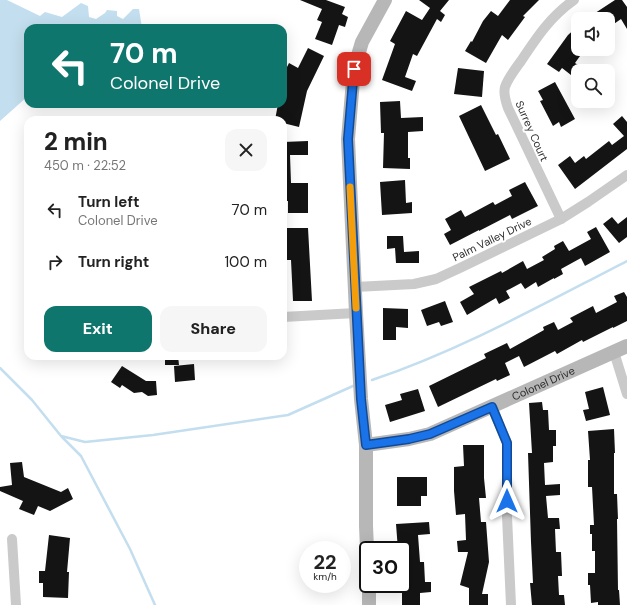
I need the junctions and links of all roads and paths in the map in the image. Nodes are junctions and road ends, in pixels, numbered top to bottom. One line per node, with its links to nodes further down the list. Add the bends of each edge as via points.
1 (384, 0): 5 (street, via 362,42 354,69 348,139)
2 (574, 0): 4 (street, Surrey Court, via 542,29 505,88 508,108)
3 (627, 175): 4 (street, Palm Valley Drive)
4 (561, 219): 5 (street, Palm Valley Drive, via 436,279 414,284)
5 (355, 287): 6 (street)
6 (356, 313): 7 (street); 12 (street)
7 (287, 317)
8 (627, 346): 9 (street, Colonel Drive)
9 (614, 352): 10 (street); 11 (street, Colonel Drive)
10 (627, 394)
11 (492, 407): 12 (street, Colonel Drive, via 430,434); 18 (street, via 507,443)
12 (366, 445): 14 (street)
13 (12, 539): 16 (street)
14 (367, 541)
15 (368, 593): 17 (street)
16 (16, 605)
17 (369, 605)
18 (511, 605)

